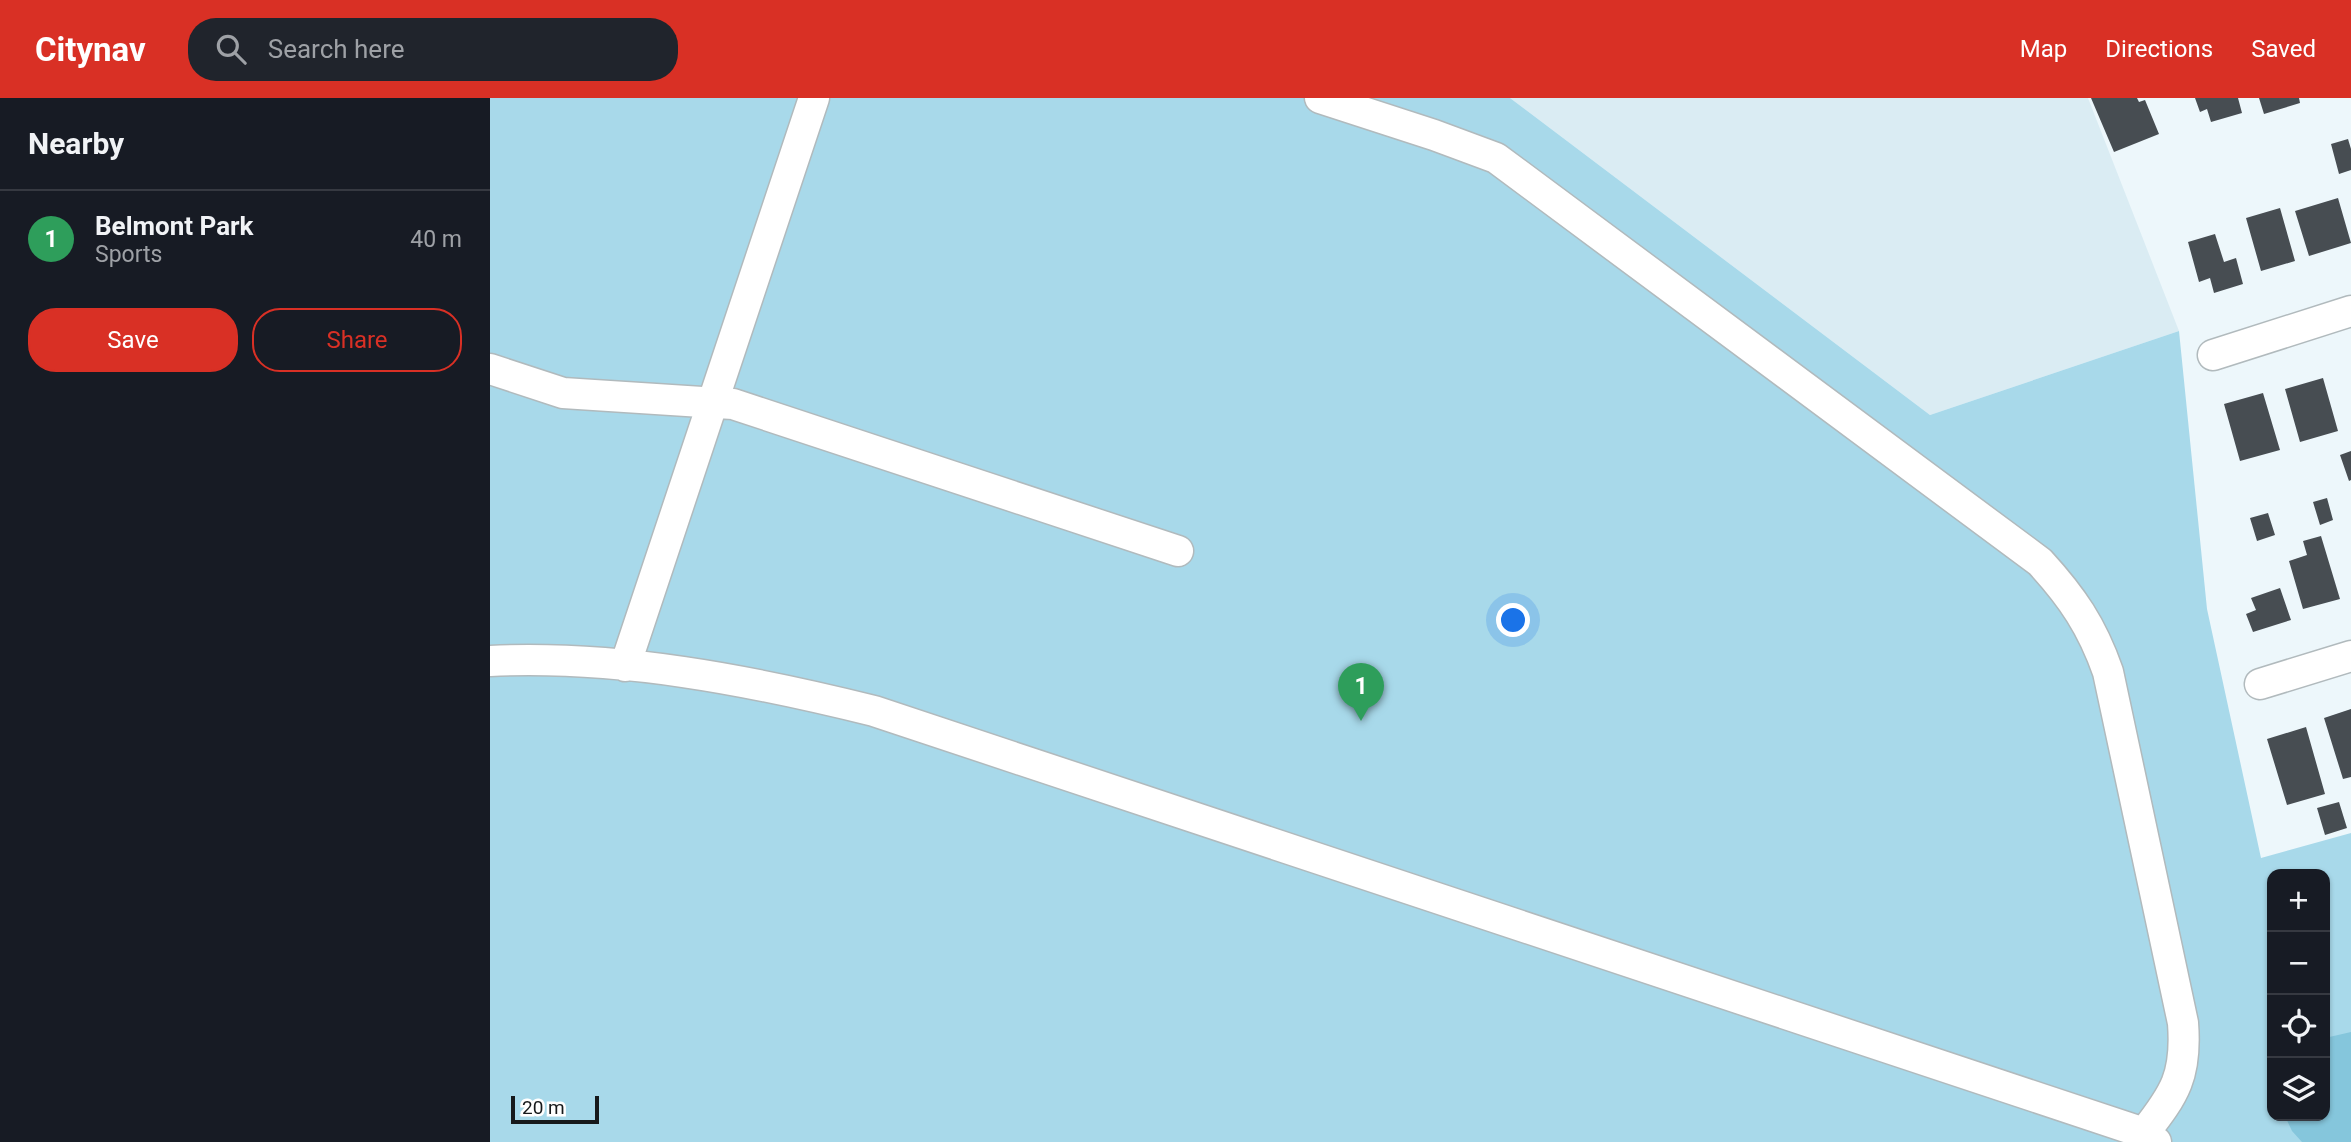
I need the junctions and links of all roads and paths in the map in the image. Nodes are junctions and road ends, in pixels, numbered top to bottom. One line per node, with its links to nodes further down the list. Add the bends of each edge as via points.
1 (814, 98): 6 (street)
2 (1320, 98): 12 (street, via 1496,158 2040,562 2073,601 2087,621 2108,672 2183,1023 2179,1080)
3 (2351, 311): 4 (street)
4 (2213, 355)
5 (490, 369): 6 (street, via 563,393)
6 (712, 402): 7 (street, via 756,411); 10 (street)
7 (1178, 551)
8 (2351, 656): 11 (street)
9 (490, 662): 10 (street)
10 (625, 666): 12 (street, via 747,681 883,714)
11 (2260, 684)
12 (2150, 1137)

